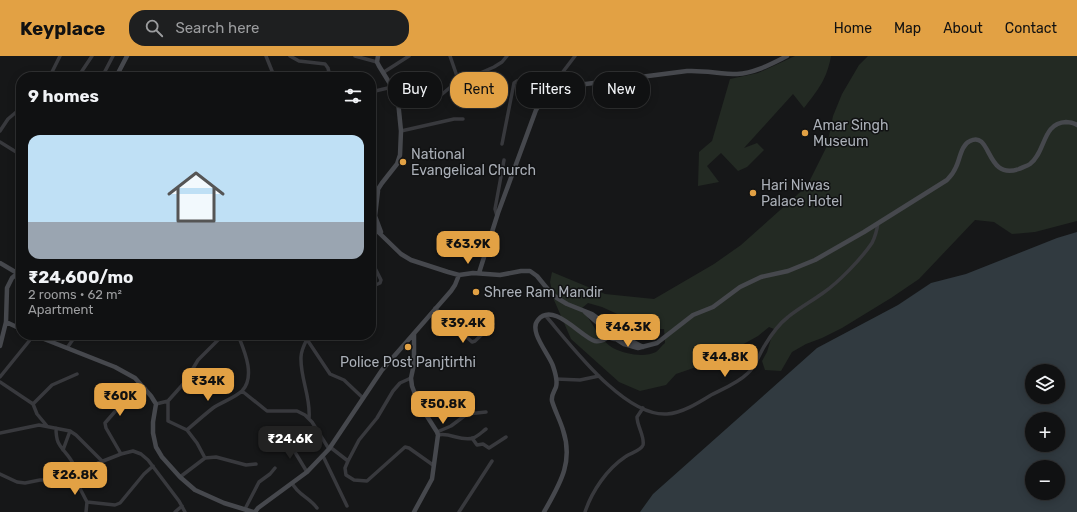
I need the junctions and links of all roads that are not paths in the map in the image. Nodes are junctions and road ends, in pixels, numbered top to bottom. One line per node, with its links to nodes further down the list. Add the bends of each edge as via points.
1 (60, 56): 17 (street)
2 (92, 56): 18 (street)
3 (113, 56): 19 (street)
4 (127, 56): 20 (main road)
5 (266, 56): 21 (street)
6 (290, 56): 15 (street)
7 (297, 56): 15 (street)
8 (355, 56): 16 (street)
9 (378, 56): 16 (main road)
10 (409, 56): 23 (street)
11 (450, 56): 24 (street)
12 (506, 56): 25 (street, via 502,62)
13 (575, 56): 26 (street)
14 (787, 56): 29 (main road, via 767,67 745,73 682,72)
15 (296, 61): 22 (street, via 325,64)
16 (377, 62): 23 (main road)
17 (52, 72)
18 (81, 72)
19 (105, 72)
20 (119, 72)
21 (272, 72)
22 (329, 72)
23 (384, 72): 27 (main road)
24 (456, 72)
25 (482, 72)
26 (563, 72)
27 (388, 80)
28 (516, 82): 40 (street)
29 (585, 84)
30 (388, 88): 31 (street)
31 (376, 91)
32 (399, 108): 38 (main road)
33 (537, 108): 46 (main road)
34 (16, 112): 37 (street)
35 (463, 119): 38 (street)
36 (1077, 125): 48 (main road, via 1069,122 1058,123 1048,132 1037,157 1029,164 1014,170 1000,169 984,143 970,141 947,180)
37 (0, 131)
38 (401, 131): 43 (main road, via 399,160)
39 (0, 142): 41 (street)
40 (502, 144)
41 (16, 151)
42 (504, 160): 46 (street, via 495,209)
43 (378, 190): 44 (main road); 45 (main road)
44 (376, 193)
45 (376, 203)
46 (497, 216): 54 (main road)
47 (376, 221): 50 (main road)
48 (878, 222): 67 (main road, via 815,260 788,272 761,278 745,285 713,307 693,315 657,343 634,348 624,344); 89 (street, via 874,238 867,249 835,284 778,326 748,373 700,402 676,412 662,414)
49 (376, 232): 50 (main road)
50 (381, 234): 56 (main road, via 391,246 410,260)
51 (0, 263): 53 (main road)
52 (376, 269): 57 (street, via 381,281)
53 (16, 272)
54 (479, 273): 56 (main road); 59 (main road, via 500,275 530,271 557,298)
55 (16, 274): 61 (main road, via 7,288)
56 (459, 275): 58 (main road, via 451,291)
57 (376, 284)
58 (435, 308): 62 (street, via 472,342); 65 (main road)
59 (583, 309): 64 (main road); 66 (main road)
60 (545, 315): 66 (main road, via 569,323 595,341 605,340); 78 (street); 81 (main road, via 538,320 534,330 550,357)
61 (6, 322): 63 (main road); 75 (main road)
62 (492, 324)
63 (16, 327)
64 (612, 328): 66 (main road); 67 (main road, via 617,328 620,332)
65 (414, 334): 80 (main road, via 414,364); 85 (main road, via 382,370)
66 (609, 334): 67 (main road, via 612,339)
67 (618, 337)
68 (30, 340): 79 (street)
69 (47, 340): 76 (main road)
70 (73, 340): 76 (street)
71 (218, 340): 86 (street, via 198,360 185,382)
72 (240, 340): 84 (street, via 248,369 248,380)
73 (307, 340): 91 (street, via 301,357 310,405)
74 (308, 340): 85 (street, via 330,374 344,380)
75 (0, 346)
76 (67, 348): 83 (main road, via 125,372)
77 (76, 374): 87 (street, via 52,385)
78 (599, 376): 81 (street, via 580,380); 89 (street, via 627,400)
79 (0, 377)
80 (411, 378): 98 (main road, via 418,402); 108 (street, via 393,390)
81 (556, 379): 131 (main road, via 552,399 565,437 566,466 560,484)
82 (0, 382): 87 (street)
83 (145, 388): 88 (main road); 104 (street, via 119,407 105,423)
84 (242, 391): 91 (street, via 267,411 296,411); 95 (street, via 213,408)
85 (364, 398): 102 (main road)
86 (168, 402): 88 (street); 95 (street, via 168,421)
87 (33, 404): 92 (street)
88 (156, 404): 118 (main road, via 154,440 162,457)
89 (643, 408): 132 (street, via 637,417 642,446 620,460 604,478)
90 (486, 412): 98 (street, via 467,414)
91 (309, 418): 102 (street)
92 (47, 426): 93 (street); 97 (street, via 32,426)
93 (56, 428): 96 (street); 103 (street, via 56,438)
94 (486, 429): 100 (street)
95 (187, 430): 106 (street)
96 (70, 431): 103 (street); 107 (street)
97 (0, 433)
98 (438, 434): 100 (street); 111 (main road)
99 (506, 437): 100 (street, via 489,448 483,444 477,445)
100 (472, 438)
101 (287, 439): 114 (street)
102 (330, 448): 105 (main road); 108 (street)
103 (63, 450): 116 (street)
104 (121, 454): 107 (street); 112 (street, via 136,452)
105 (323, 456): 114 (main road); 122 (street)
106 (205, 458): 110 (street, via 216,457 241,465); 118 (street)
107 (102, 461): 116 (street)
108 (348, 461): 111 (street, via 346,475 363,482 374,476 405,447)
109 (492, 461): 130 (street)
110 (256, 464)
111 (433, 465): 129 (main road, via 432,479)
112 (153, 466): 120 (street, via 120,503); 121 (street)
113 (275, 468): 124 (street, via 259,482)
114 (307, 472): 119 (main road)
115 (0, 474): 117 (street, via 26,484)
116 (78, 475): 117 (street)
117 (74, 477): 120 (street)
118 (180, 477): 124 (main road, via 195,490 224,504)
119 (292, 483): 123 (street, via 297,491 311,500); 128 (main road)
120 (87, 502): 125 (street)
121 (182, 506): 126 (street); 127 (street)
122 (347, 506)
123 (317, 508)
124 (245, 509): 128 (main road)
125 (86, 512)
126 (175, 512)
127 (185, 512)
128 (254, 512)
129 (414, 512)
130 (459, 512)
131 (544, 512)
132 (585, 512)

